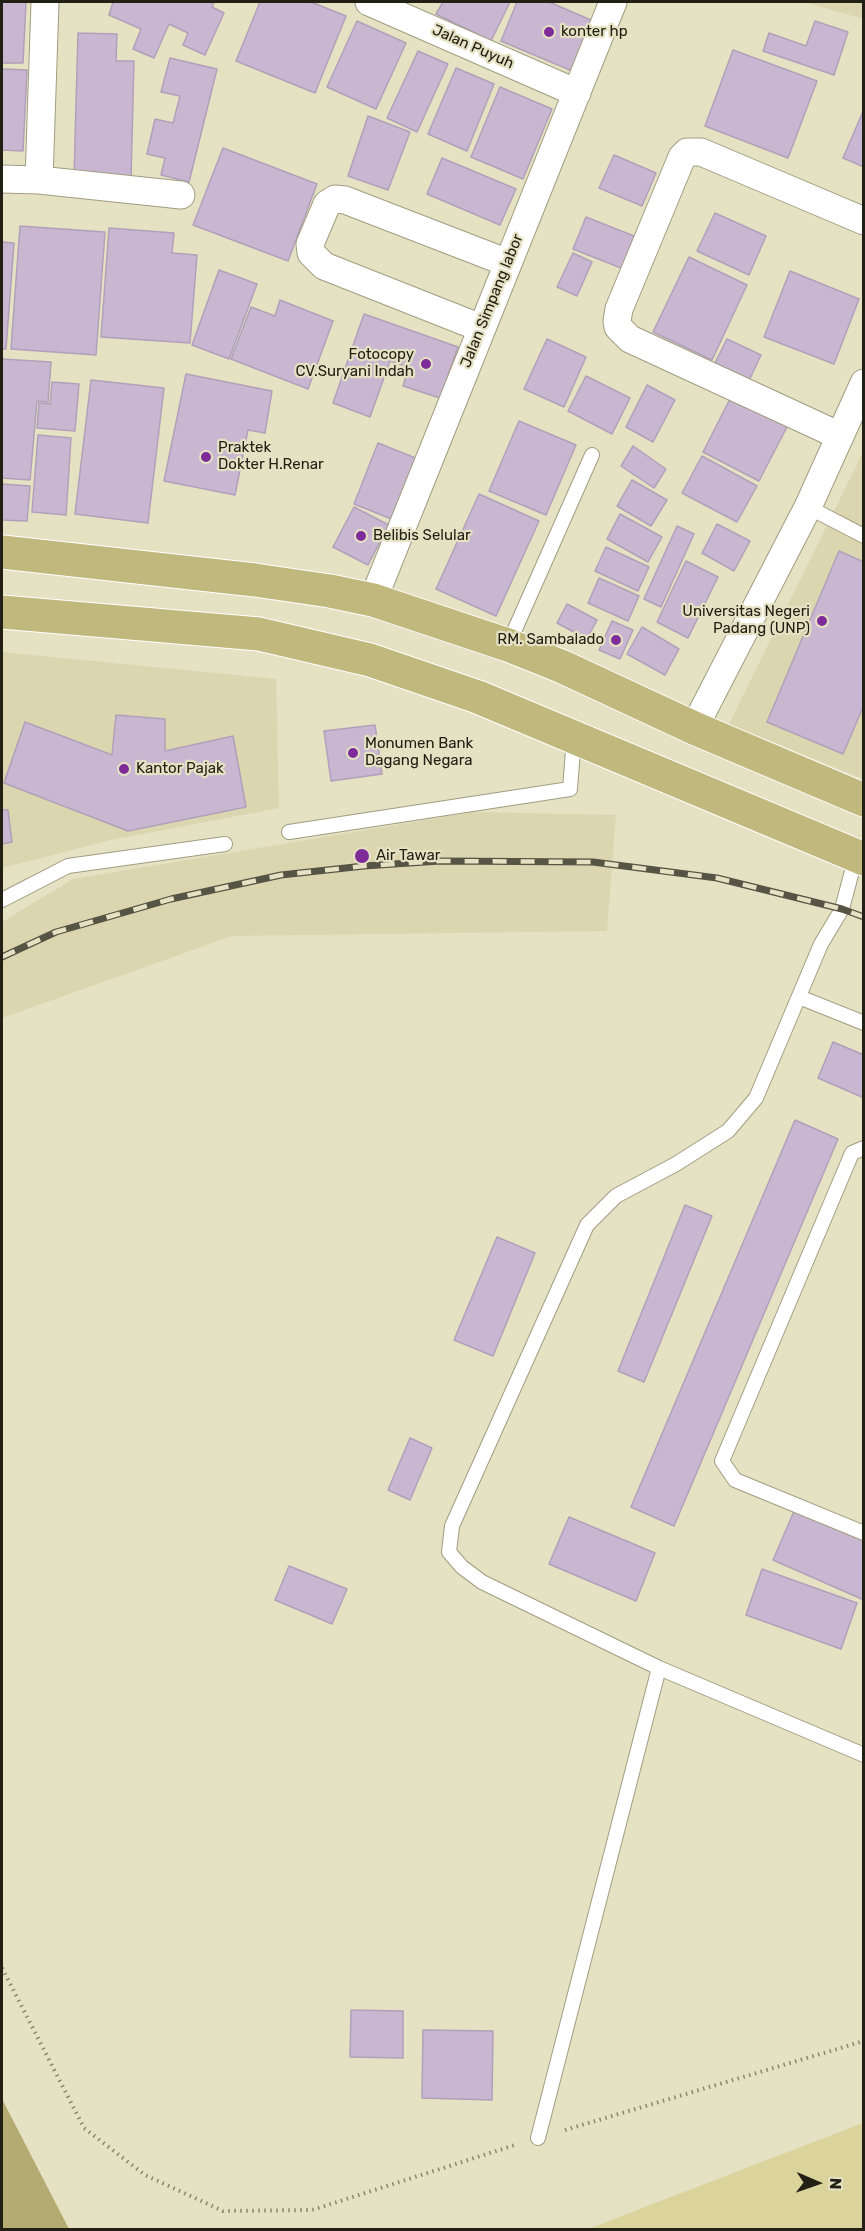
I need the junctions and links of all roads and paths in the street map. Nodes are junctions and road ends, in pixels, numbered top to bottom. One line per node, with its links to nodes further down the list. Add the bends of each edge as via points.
1 (45, 2): 6 (street)
2 (369, 2): 4 (street, Jalan Puyuh)
3 (613, 2): 4 (street, Jalan Simpang labor)
4 (577, 93): 9 (street, Jalan Simpang labor)
5 (2, 179): 6 (street)
6 (39, 180): 7 (street)
7 (181, 195)
8 (864, 221): 12 (street, via 701,152 687,152 681,157 617,321 630,339)
9 (508, 262): 10 (street, Jalan Simpang labor); 10 (street, via 335,199 327,204 310,244 311,253 324,266)
10 (480, 328): 17 (street, Jalan Simpang labor)
11 (864, 383): 12 (street)
12 (840, 436): 14 (street)
13 (592, 455): 19 (lane)
14 (808, 507): 15 (lane); 20 (street)
15 (864, 536)
16 (2, 552): 17 (highway, via 255,580)
17 (373, 600): 19 (highway)
18 (2, 612): 21 (highway, via 259,634 370,660 478,697)
19 (508, 645): 20 (highway)
20 (694, 728): 22 (highway)
21 (574, 738): 23 (lane, via 570,789); 25 (highway)
22 (864, 800)
23 (290, 832)
24 (225, 844): 26 (lane, via 68,866)
25 (860, 857): 27 (lane, via 842,909 821,944)
26 (2, 900)
27 (799, 997): 28 (lane); 31 (lane, via 756,1098 728,1131 616,1196 587,1225 452,1526 449,1552 482,1582)
28 (864, 1023)
29 (864, 1148): 30 (lane, via 852,1153 722,1461 735,1480)
30 (864, 1533)
31 (659, 1668): 32 (lane); 35 (lane)
32 (864, 1755)
33 (2, 1968): 35 (path, via 84,2128 145,2175 223,2211 312,2210)
34 (864, 2041): 35 (path)
35 (538, 2138)

